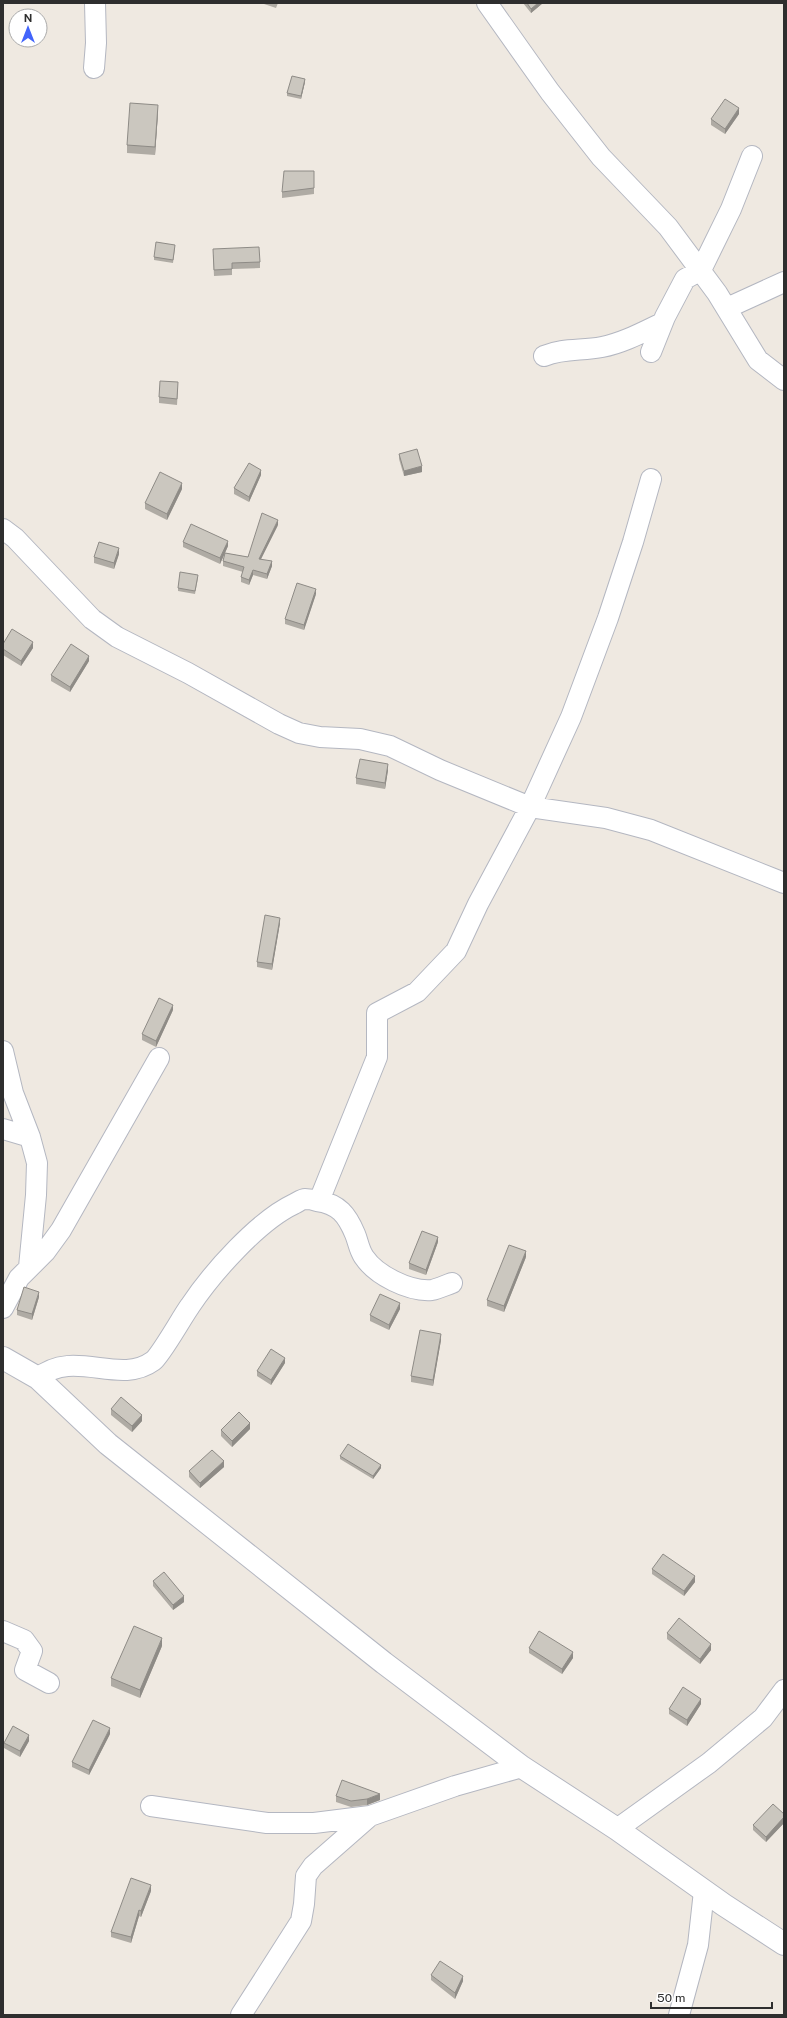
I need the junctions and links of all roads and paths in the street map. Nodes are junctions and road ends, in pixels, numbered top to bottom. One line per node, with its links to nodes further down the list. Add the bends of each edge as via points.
1 (95, 3): 3 (street)
2 (487, 3): 5 (street, via 550,92 602,157 668,227)
3 (94, 68)
4 (752, 156): 5 (street, via 731,209)
5 (701, 270): 7 (street); 8 (street, via 685,280)
6 (784, 282): 7 (street)
7 (727, 308): 11 (street, via 758,360)
8 (662, 323): 9 (street); 10 (street, via 615,344 556,351)
9 (651, 352)
10 (544, 356)
11 (784, 380)
12 (651, 479): 14 (street, via 608,618 571,718)
13 (3, 529): 14 (street, via 16,538 92,619 117,637 279,724 299,733 360,739 390,746 440,770)
14 (530, 807): 15 (street, via 606,818 651,830); 20 (street, via 456,951 417,992 377,1013 378,1057)
15 (784, 883)
16 (3, 1051): 19 (street, via 13,1093)
17 (159, 1058): 21 (street, via 61,1230 45,1252)
18 (3, 1129): 19 (street)
19 (30, 1137): 21 (street, via 37,1163)
20 (320, 1201): 22 (street, via 330,1202 342,1211 355,1233 363,1256 375,1270 395,1282 417,1289 432,1290); 25 (street, via 305,1199 280,1211 252,1233 200,1291 154,1360 139,1370 62,1365 46,1371)
21 (29, 1267): 23 (street, via 19,1278)
22 (452, 1283)
23 (3, 1308)
24 (3, 1358): 25 (main road)
25 (38, 1378): 29 (main road, via 108,1444 384,1663)
26 (3, 1631): 27 (street, via 24,1640 32,1651 25,1670)
27 (49, 1683)
28 (784, 1690): 32 (street, via 763,1718 709,1763)
29 (522, 1767): 31 (street, via 455,1786); 32 (main road)
30 (151, 1806): 31 (street, via 267,1823 314,1823)
31 (370, 1816): 35 (street, via 313,1866 306,1876 301,1921)
32 (617, 1829): 33 (main road)
33 (704, 1891): 34 (main road); 36 (street, via 698,1945)
34 (784, 1944)
35 (241, 2015)
36 (679, 2015)

